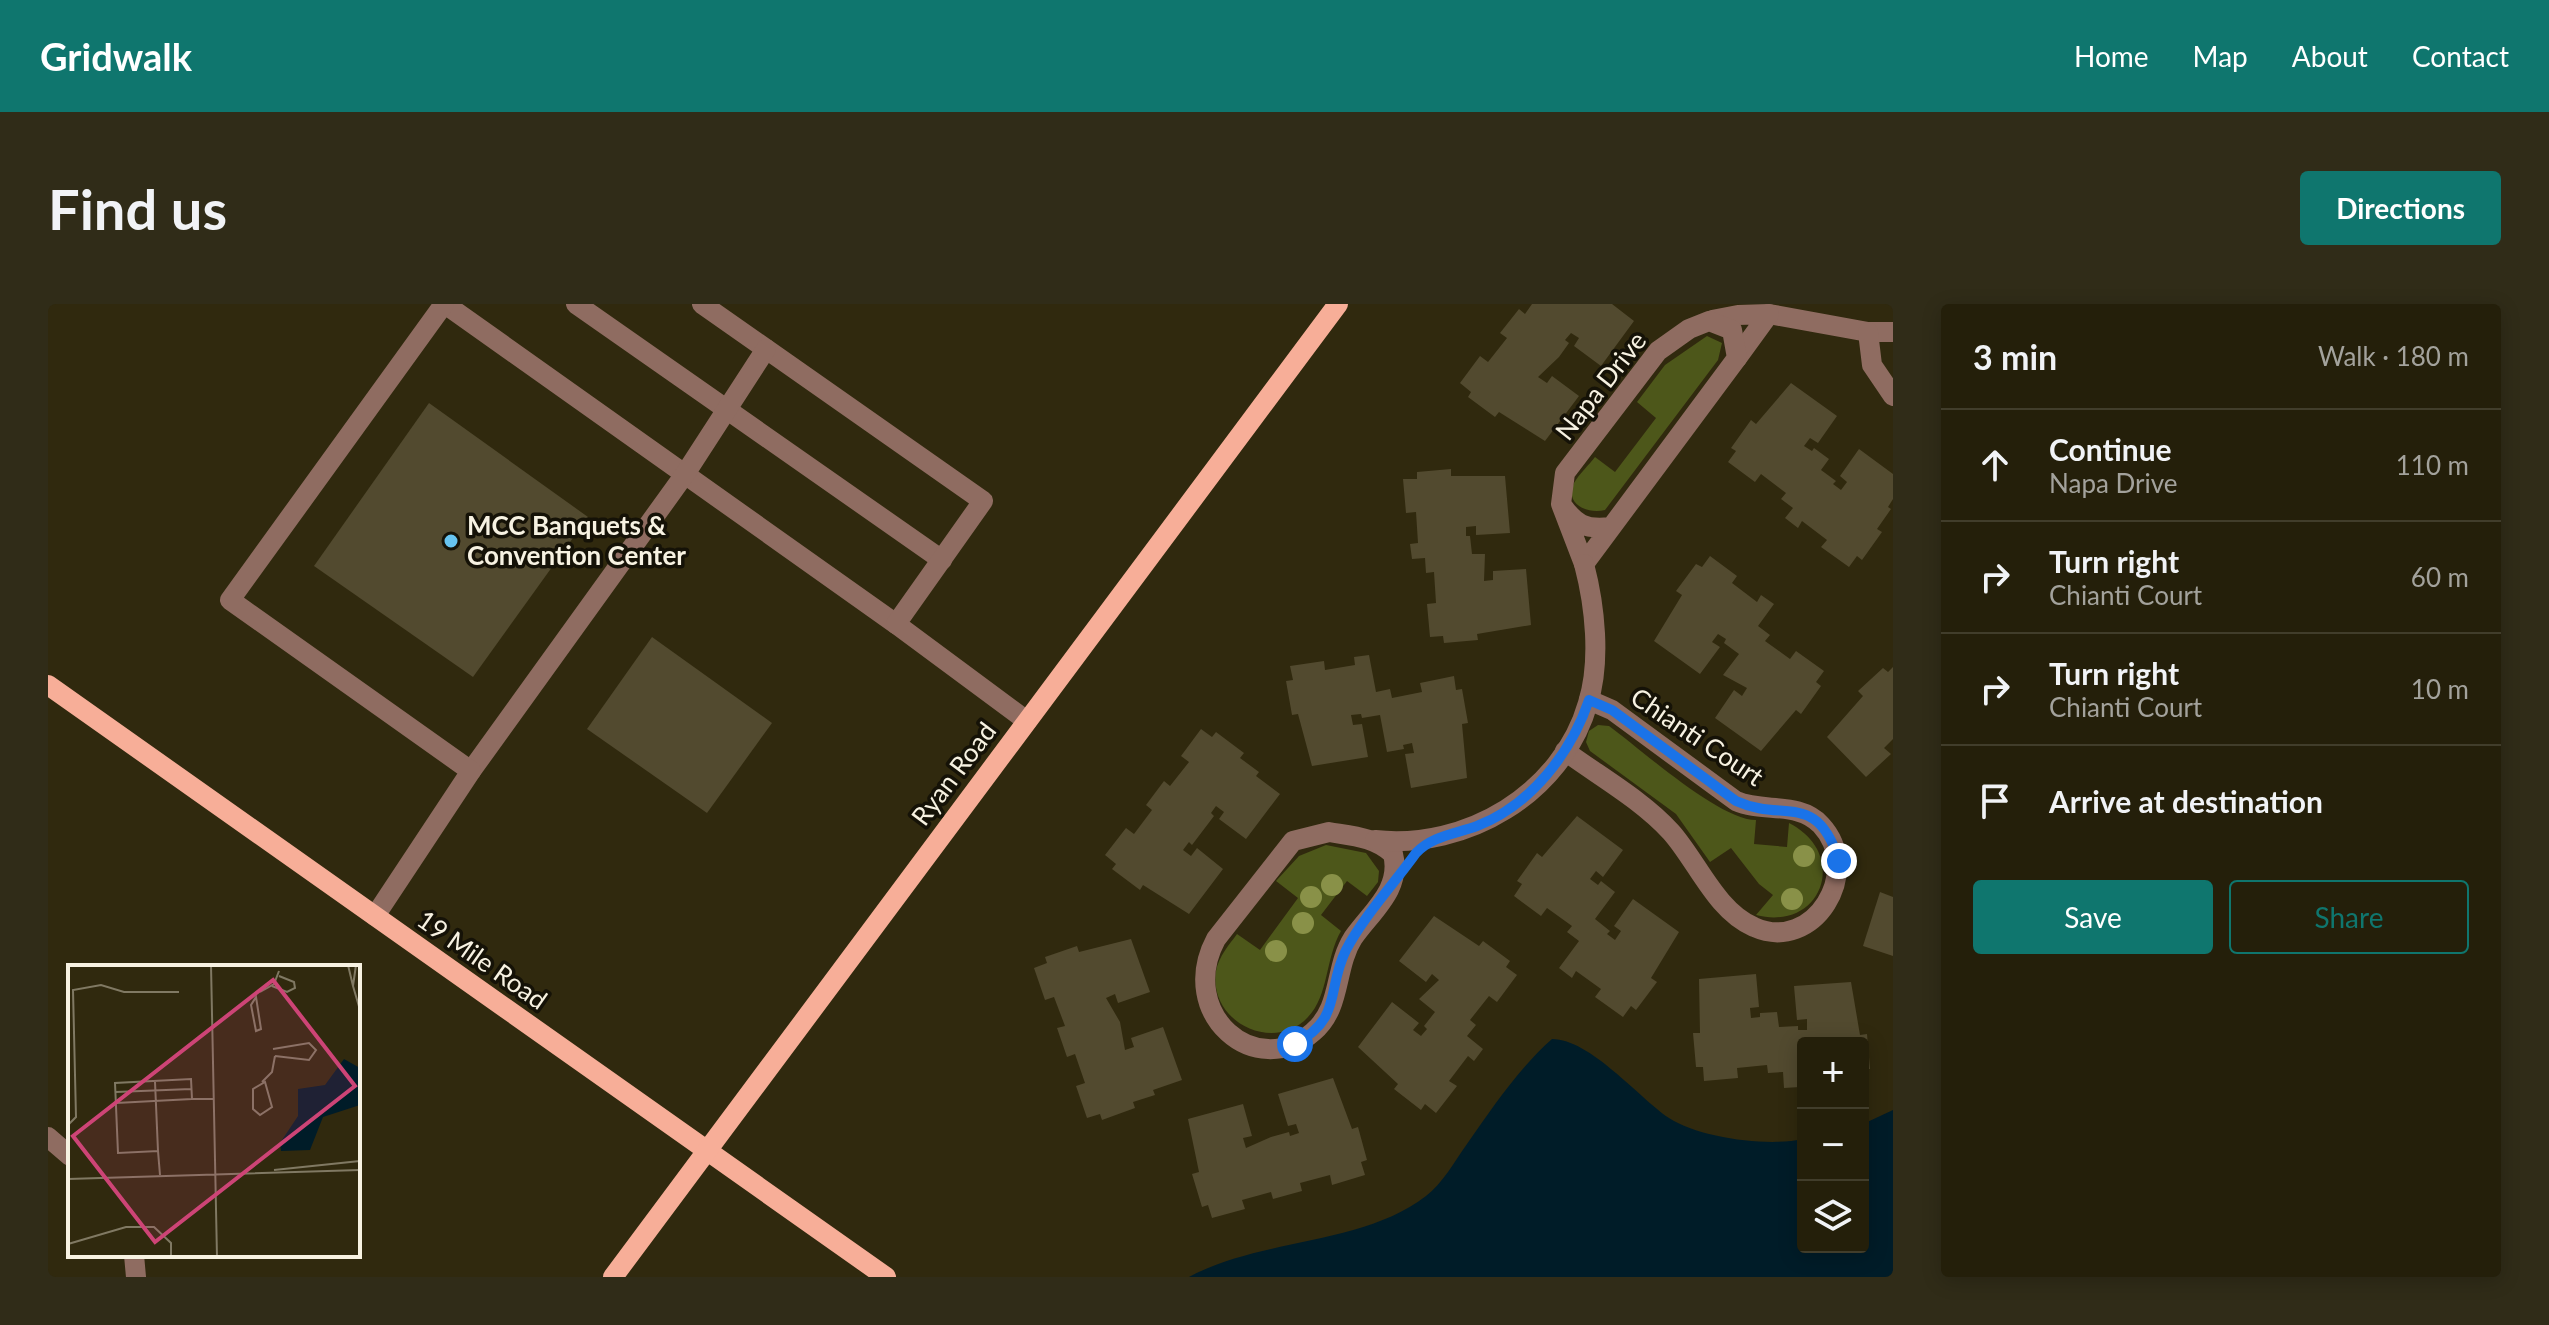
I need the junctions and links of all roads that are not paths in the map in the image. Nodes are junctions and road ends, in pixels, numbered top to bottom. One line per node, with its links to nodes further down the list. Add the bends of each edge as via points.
1 (444, 304): 13 (street); 23 (street, via 230,600)
2 (576, 304): 12 (street)
3 (702, 304): 9 (street)
4 (1338, 304): 21 (main road, Ryan Road)
5 (1769, 314): 6 (street, Napa Drive); 7 (street, Napa Drive); 10 (street)
6 (1709, 321): 10 (street, via 1732,330); 14 (street, Napa Drive, via 1658,351 1565,473)
7 (1868, 332): 8 (street, Napa Drive); 11 (street, via 1872,365)
8 (1893, 332)
9 (766, 349): 12 (street); 16 (street, via 983,501)
10 (1737, 358): 15 (street)
11 (1893, 396)
12 (726, 409): 13 (street); 16 (street)
13 (685, 474): 18 (street); 23 (street)
14 (1561, 504): 15 (street, via 1585,527); 17 (street)
15 (1610, 527): 17 (street)
16 (942, 560): 18 (street)
17 (1584, 564): 20 (street, via 1594,640)
18 (896, 624): 21 (street)
19 (48, 685): 27 (main road, 19 Mile Road)
20 (1589, 700): 22 (street); 22 (street, Chianti Court, via 1612,710 1736,801 1752,808 1803,812 1820,824 1839,861 1831,898 1807,924 1791,930 1775,933 1743,922 1660,821)
21 (1027, 721): 29 (main road, Ryan Road)
22 (1565, 751): 25 (street, via 1510,808 1480,825)
23 (471, 771): 27 (street)
24 (1375, 840): 25 (street); 26 (street, via 1393,854); 26 (street, via 1329,832 1309,835 1279,855 1207,955 1203,987 1216,1022 1263,1048 1295,1044 1309,1036 1331,1009 1346,951)
25 (1427, 842): 26 (street)
26 (1395, 882)
27 (375, 916): 29 (main road, 19 Mile Road)
28 (48, 1137): 30 (street)
29 (707, 1150): 31 (main road, Ryan Road); 32 (main road, 19 Mile Road)
30 (68, 1154)
31 (613, 1277)
32 (886, 1277)

